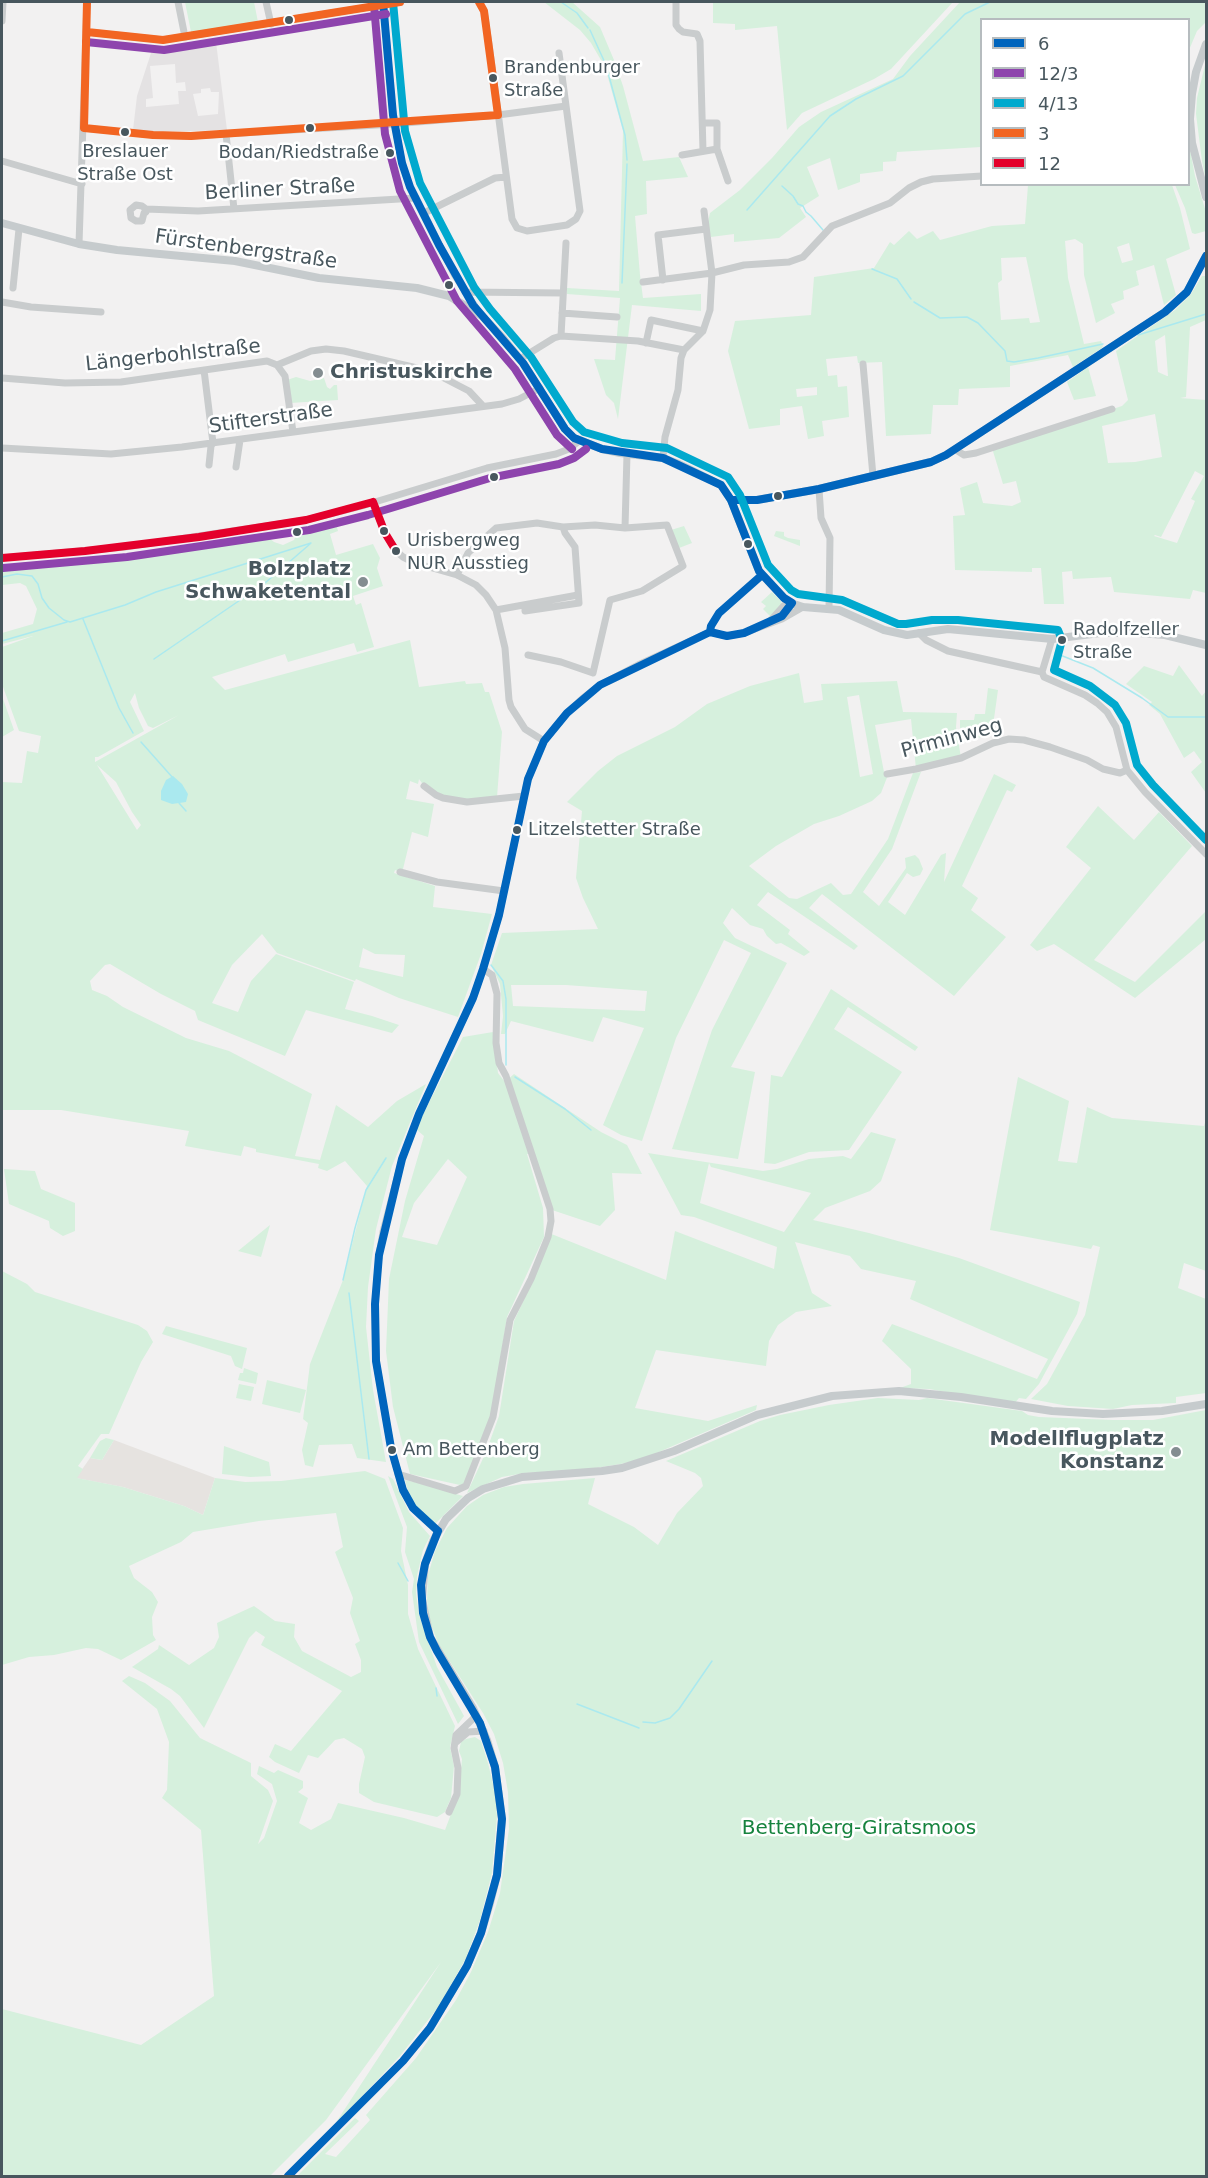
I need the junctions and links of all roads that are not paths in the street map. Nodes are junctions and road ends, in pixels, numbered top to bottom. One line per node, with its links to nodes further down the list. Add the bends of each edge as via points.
1 (3, 2): 9 (street)
2 (87, 2): 11 (street)
3 (178, 2): 12 (street)
4 (266, 2): 10 (street)
5 (400, 2): 8 (street)
6 (479, 2): 16 (street, via 484,11)
7 (676, 2): 17 (street, via 676,25 683,32 697,34 700,41)
8 (384, 3): 10 (street); 18 (street)
9 (2, 21)
10 (271, 24): 12 (street)
11 (87, 32): 12 (street, via 164,40); 19 (street)
12 (185, 37)
13 (1206, 44): 29 (main road, via 1196,72 1190,119)
14 (559, 53): 15 (street)
15 (566, 106): 16 (street); 26 (street, via 580,211 576,219 566,226 527,231 518,228 512,219)
16 (498, 115): 18 (street); 26 (street)
17 (703, 123): 21 (street, via 717,123); 22 (street)
18 (394, 124): 20 (street); 30 (street, via 402,163)
19 (84, 128): 20 (street, via 153,135); 28 (street)
20 (226, 134): 32 (street)
21 (717, 149): 22 (street); 27 (street)
22 (704, 151): 23 (street)
23 (682, 155)
24 (2, 161): 28 (street)
25 (980, 176): 41 (street, via 921,182 890,203 832,226 802,256 789,262 744,265)
26 (506, 177): 34 (street, via 463,192)
27 (728, 181)
28 (82, 184): 39 (street)
29 (1206, 197)
30 (416, 198): 32 (street, Berliner Straße); 34 (street)
31 (146, 209): 32 (street, Berliner Straße)
32 (234, 209)
33 (704, 211): 37 (street)
34 (424, 213): 45 (street)
35 (2, 224): 36 (main road, Fürstenbergstraße)
36 (19, 229): 39 (main road, Fürstenbergstraße); 44 (street)
37 (706, 229): 41 (street); 42 (street, via 658,235)
38 (566, 243): 46 (street)
39 (79, 244): 50 (main road, Fürstenbergstraße, via 235,261 319,278 417,288 449,296)
40 (1206, 256): 69 (main road, via 1178,302)
41 (712, 273): 42 (street); 52 (street, via 709,316)
42 (663, 280): 43 (street)
43 (642, 282)
44 (13, 288)
45 (465, 292): 46 (street); 50 (street)
46 (563, 293): 49 (street)
47 (2, 302): 48 (street)
48 (100, 312)
49 (562, 313): 51 (street); 53 (street)
50 (482, 316): 56 (main road)
51 (617, 317)
52 (703, 331): 54 (street, via 651,320); 55 (street)
53 (561, 336): 54 (street); 56 (street)
54 (646, 343): 55 (street)
55 (684, 350): 71 (street)
56 (520, 359): 61 (main road)
57 (863, 364): 74 (street)
58 (277, 365): 59 (street, Längerbohlstraße, via 256,361); 62 (street, via 311,351 344,351 438,375 470,391); 64 (street, Längerbohlstraße, via 285,376)
59 (204, 370): 60 (street, Längerbohlstraße, via 121,382); 67 (street)
60 (2, 378)
61 (540, 388): 62 (street, Stifterstraße, via 519,399); 66 (main road, via 565,429)
62 (483, 406): 64 (street, Stifterstraße)
63 (1112, 409): 69 (street, via 976,453 964,455)
64 (293, 432): 65 (street, Stifterstraße)
65 (240, 440): 67 (street, Stifterstraße); 73 (street)
66 (579, 441): 70 (main road); 77 (street, via 556,454 487,468)
67 (213, 443): 68 (street, Stifterstraße, via 111,454); 72 (street)
68 (2, 448)
69 (956, 450): 74 (main road, via 931,462)
70 (627, 454): 71 (main road); 79 (street)
71 (663, 458): 76 (main road, via 714,480)
72 (209, 465)
73 (236, 467)
74 (873, 476): 75 (main road)
75 (819, 489): 76 (main road, via 757,500); 85 (street, via 819,508 830,538)
76 (732, 500): 82 (main road)
77 (373, 502): 80 (street, via 306,520 199,537); 81 (street, via 396,551 415,563)
78 (563, 526): 79 (street); 81 (street, via 537,523 495,528 468,553); 86 (street, via 575,547 579,603 525,611 525,605)
79 (626, 528): 94 (street, via 667,525 683,566 642,591 610,600)
80 (2, 558)
81 (457, 574): 86 (street, via 476,585)
82 (762, 575): 83 (main road); 88 (street, via 719,613)
83 (790, 602): 84 (main road); 87 (street)
84 (803, 607): 85 (main road); 87 (street)
85 (829, 608): 89 (main road, via 895,634)
86 (496, 610): 96 (street, via 505,648 508,700 525,729)
87 (771, 622): 88 (street, via 733,636)
88 (710, 632): 95 (street)
89 (919, 633): 90 (main road, via 958,630); 93 (street, via 948,651)
90 (1052, 639): 91 (main road, via 1139,633); 93 (street)
91 (1206, 645)
92 (528, 655): 94 (street)
93 (1042, 672): 97 (street, via 1044,677 1085,695 1107,712 1116,726)
94 (593, 673): 95 (street)
95 (600, 686): 96 (street, via 568,712)
96 (544, 741): 100 (street)
97 (1127, 770): 98 (street, Pirminweg, via 1103,770 1050,747 1009,739 961,758); 101 (street)
98 (887, 774)
99 (424, 786): 100 (street, via 443,798 467,802)
100 (524, 796): 103 (street)
101 (1206, 854)
102 (400, 872): 103 (street, via 437,882)
103 (504, 891): 104 (street)
104 (483, 969): 106 (street, via 409,1139 383,1232 375,1304 376,1361); 106 (street, via 492,975 497,994 499,1063 551,1221 531,1279 510,1320 493,1417 466,1486 455,1491)
105 (1206, 1404): 107 (main road, via 1103,1414 909,1392 832,1396 757,1415 674,1451 622,1468 502,1482 468,1498)
106 (398, 1474): 107 (street, via 413,1508)
107 (438, 1531): 108 (main road, via 424,1564 423,1613 437,1651)
108 (476, 1716): 109 (main road); 110 (street, via 456,1735)
109 (484, 1731): 110 (street, via 468,1732); 112 (main road, via 500,1793 501,1848 490,1903 467,1966 430,2028 403,2061)
110 (455, 1743): 111 (street, via 457,1794)
111 (449, 1812)
112 (288, 2176)

